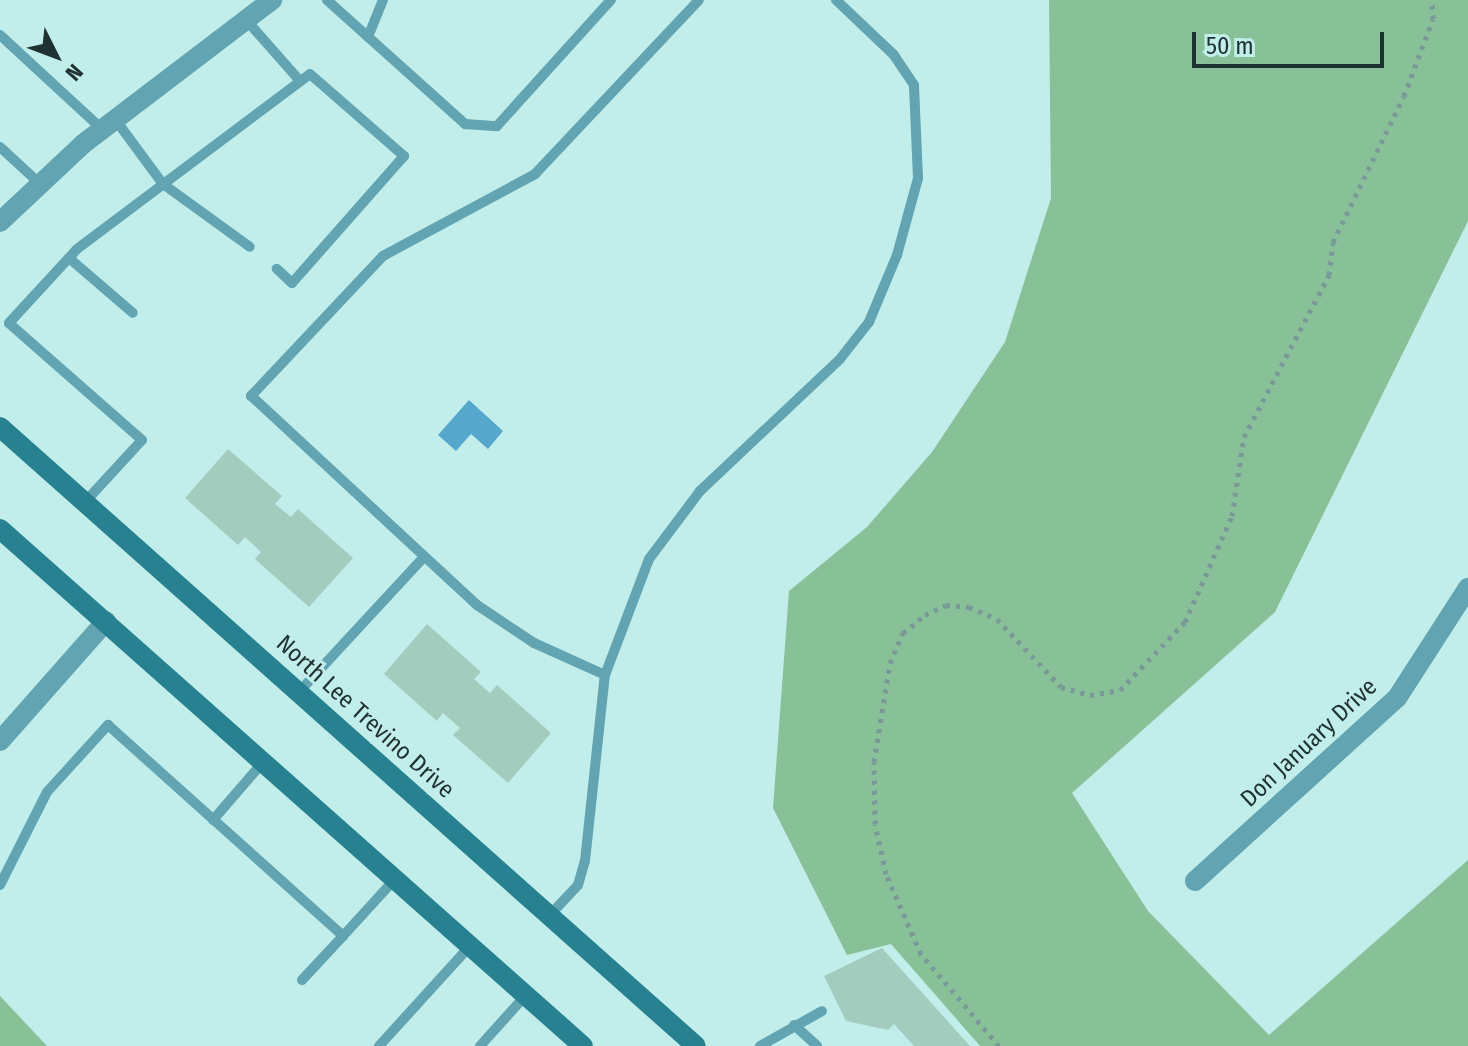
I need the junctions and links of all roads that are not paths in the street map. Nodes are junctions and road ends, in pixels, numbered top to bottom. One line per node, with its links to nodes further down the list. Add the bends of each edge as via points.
1 (272, 0): 7 (street)
2 (327, 0): 9 (lane)
3 (383, 0): 9 (lane)
4 (611, 0): 9 (lane, via 497,126 465,124)
5 (699, 0): 23 (lane, via 535,174 383,256 251,396)
6 (836, 0): 26 (lane, via 894,55 914,85 918,178 897,255 869,322 840,359 673,523 649,559)
7 (248, 22): 10 (lane); 11 (street)
8 (0, 35): 11 (lane)
9 (368, 37)
10 (300, 81): 14 (lane); 18 (lane, via 310,74 404,156 292,283)
11 (109, 124): 13 (street); 14 (lane)
12 (0, 147): 13 (lane)
13 (39, 183): 15 (street)
14 (163, 184): 16 (lane); 17 (lane)
15 (0, 222)
16 (250, 247)
17 (69, 258): 19 (lane); 21 (lane, via 9,323 142,440)
18 (277, 269)
19 (133, 313)
20 (0, 427): 21 (main road, North Lee Trevino Drive)
21 (85, 502): 27 (main road, North Lee Trevino Drive)
22 (0, 529): 25 (main road)
23 (422, 559): 26 (lane, via 534,643); 27 (lane)
24 (1468, 588): 32 (street, Don January Drive, via 1388,708)
25 (106, 621): 28 (street); 29 (main road)
26 (605, 675): 34 (lane, via 585,861 578,885)
27 (299, 692): 34 (main road, North Lee Trevino Drive)
28 (0, 741)
29 (264, 761): 30 (lane); 31 (main road)
30 (213, 820): 33 (lane, via 108,725 47,792); 35 (lane)
31 (395, 879): 35 (lane); 36 (main road)
32 (1195, 881)
33 (0, 885)
34 (549, 916): 44 (main road, North Lee Trevino Drive)
35 (343, 936): 37 (lane)
36 (470, 946): 38 (main road); 41 (lane)
37 (302, 980)
38 (525, 996): 42 (lane); 43 (main road)
39 (822, 1011): 40 (lane)
40 (794, 1025): 45 (lane); 46 (lane)
41 (379, 1046)
42 (480, 1046)
43 (583, 1046)
44 (696, 1046)
45 (760, 1046)
46 (817, 1046)

